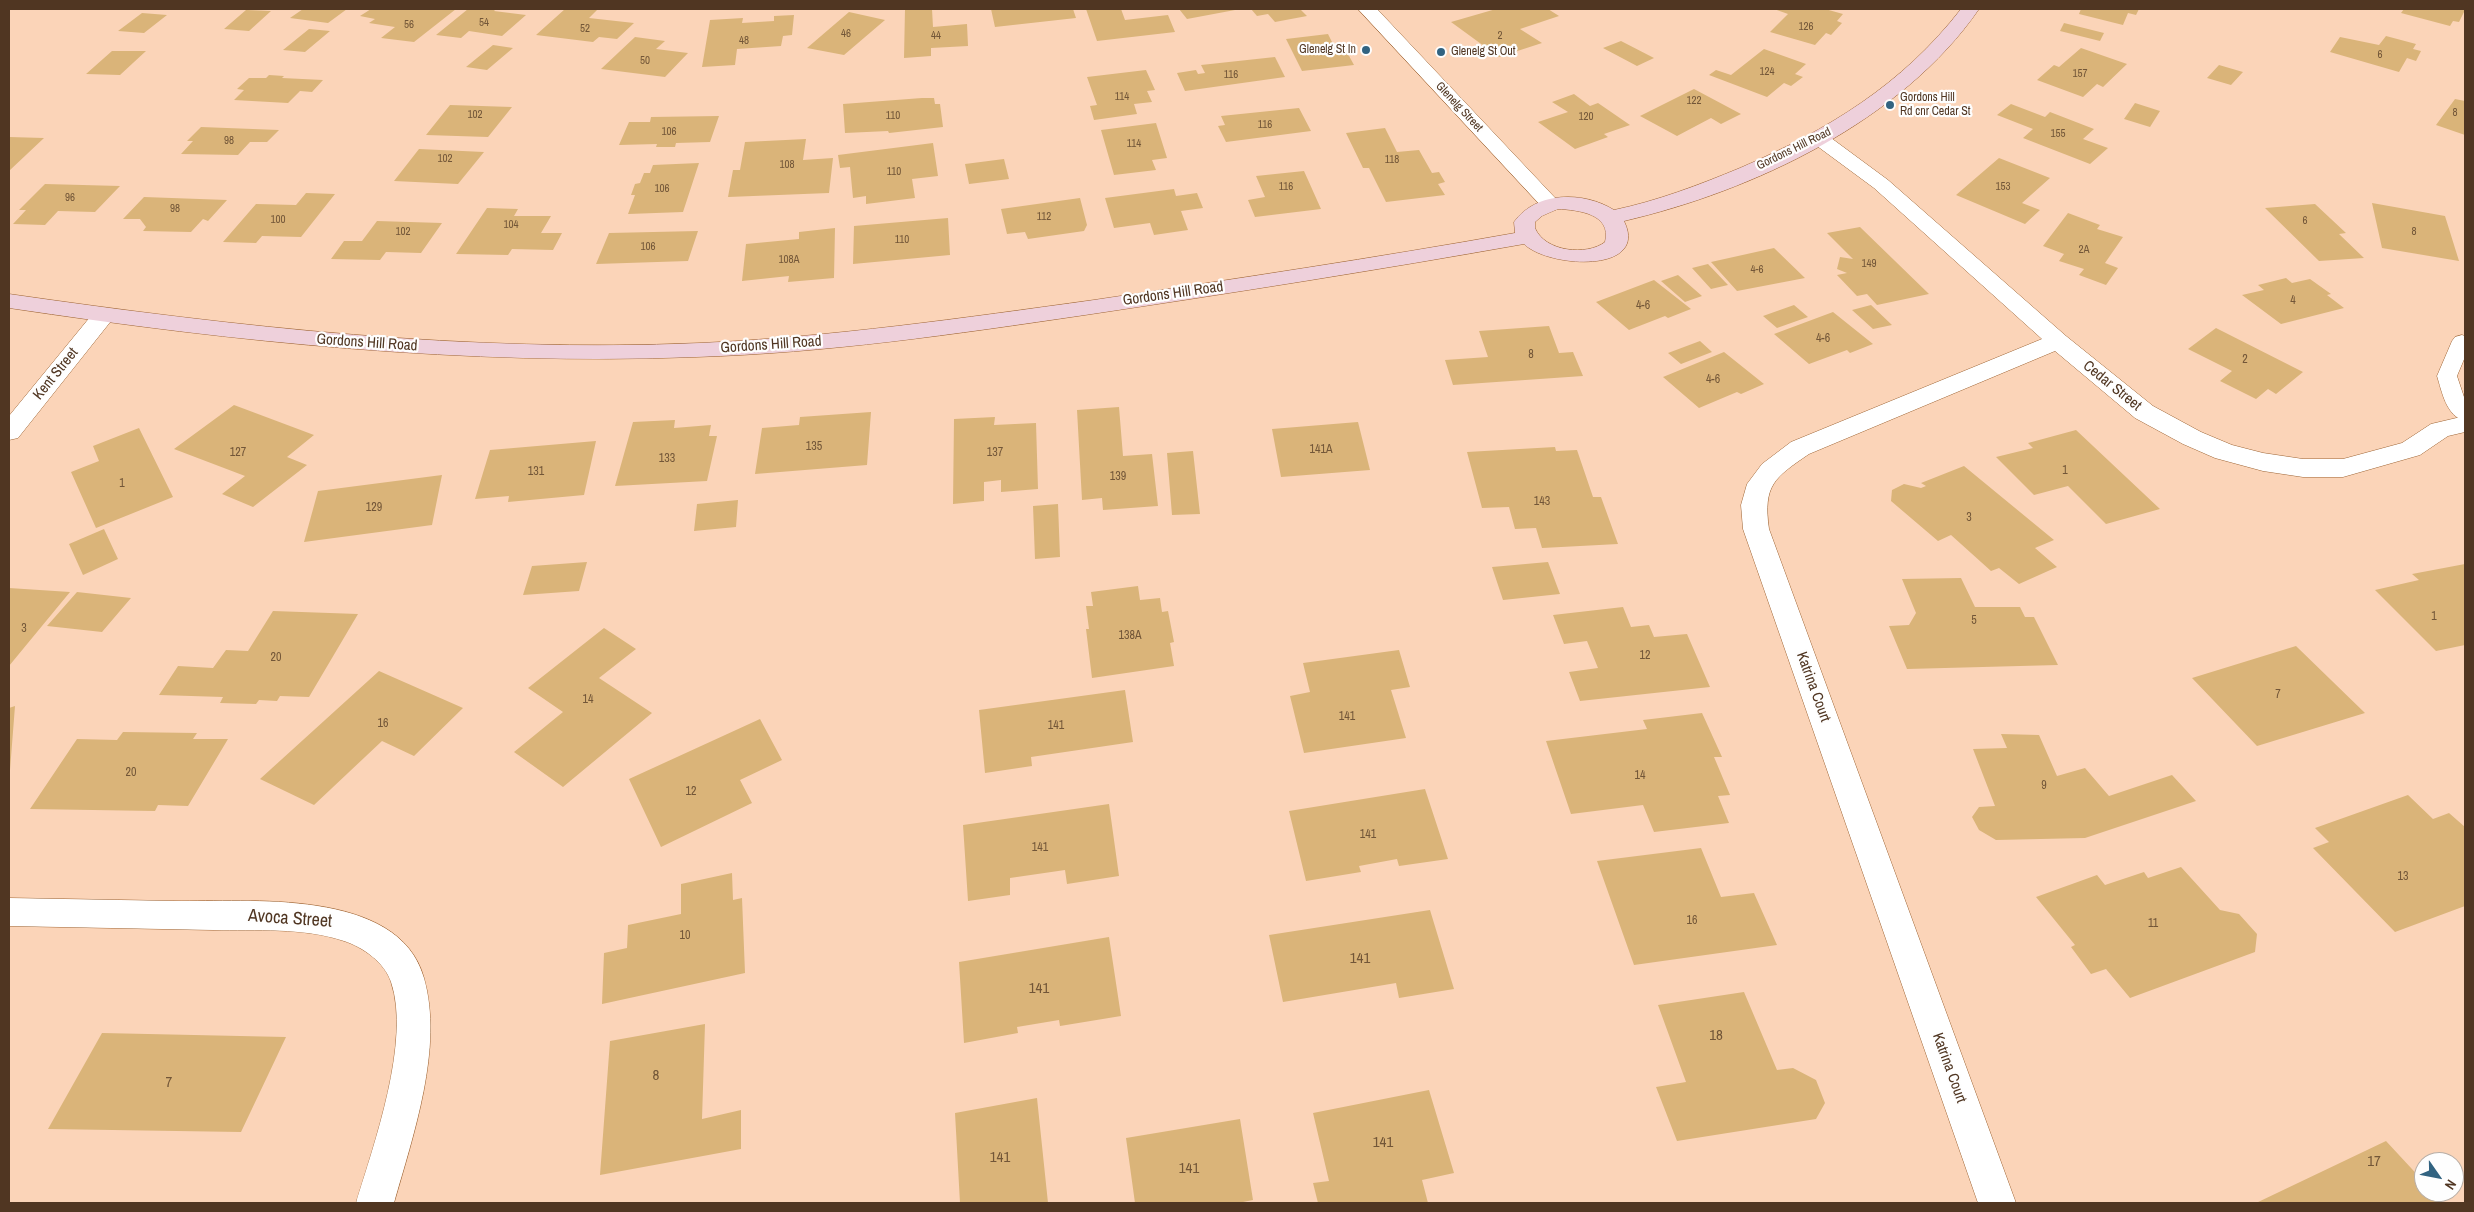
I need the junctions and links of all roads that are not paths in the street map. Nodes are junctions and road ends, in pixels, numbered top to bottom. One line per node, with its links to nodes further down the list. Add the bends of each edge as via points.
1 (1367, 9): 4 (street, Glenelg Street)
2 (1970, 9): 3 (main road, Gordons Hill Road, via 1919,70 1888,95)
3 (1820, 139): 5 (main road, Gordons Hill Road, via 1680,200); 10 (street, Cedar Street, via 1881,184)
4 (1550, 205): 5 (main road, via 1572,203 1587,206); 6 (main road, via 1534,210 1527,217 1524,226)
5 (1609, 218): 6 (main road, via 1618,236 1614,245 1604,252 1558,254 1544,249)
6 (1529, 237): 8 (main road, Gordons Hill Road, via 1360,267 1026,316 868,336 724,348 537,351 358,343 239,333)
7 (9, 301): 8 (main road, Gordons Hill Road)
8 (103, 316): 13 (street, Kent Street)
9 (2462, 341): 11 (lane, via 2447,376 2455,402)
10 (2058, 342): 12 (street, Cedar Street, via 2144,412 2168,427 2224,452 2263,462 2303,468 2343,468 2411,450 2440,430); 16 (street, Katrina Court, via 1800,448 1774,466 1761,481 1754,501 1756,529)
11 (2465, 414)
12 (2465, 424)
13 (9, 432)
14 (9, 912): 15 (street, Avoca Street, via 297,917 339,922 370,936 395,956 411,985 413,1030 408,1079)
15 (374, 1203)
16 (1997, 1203)

